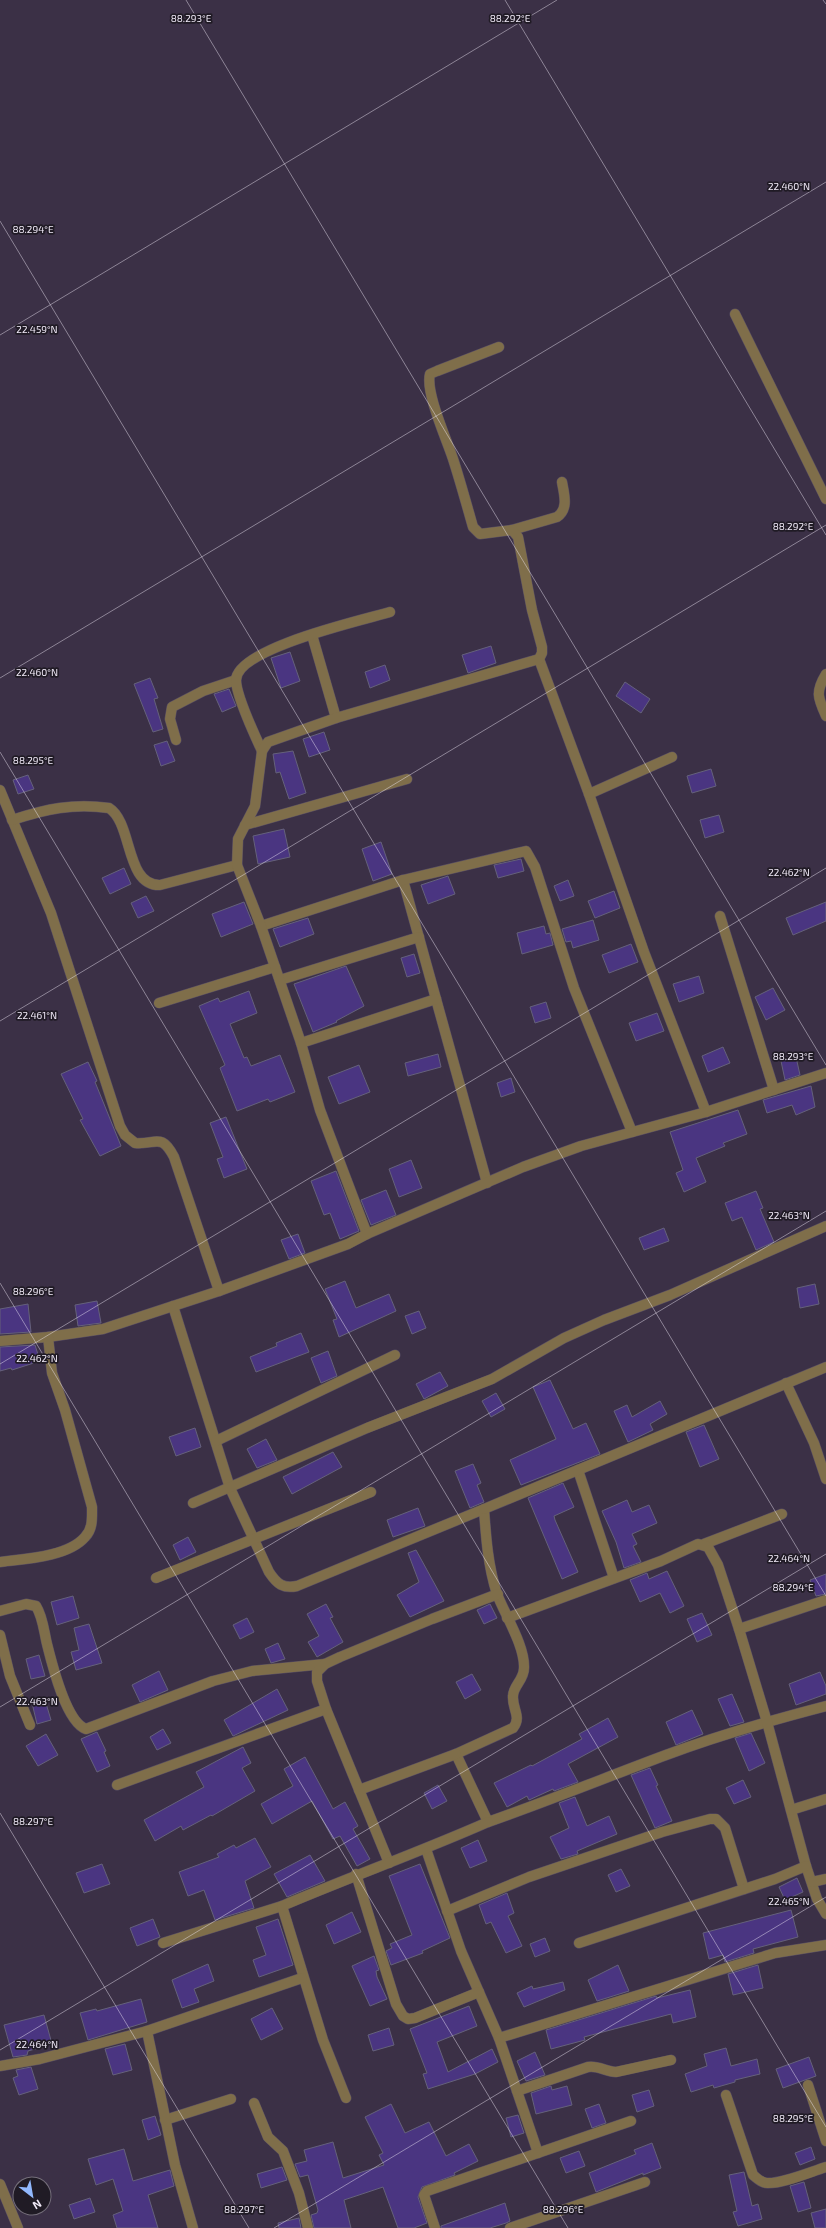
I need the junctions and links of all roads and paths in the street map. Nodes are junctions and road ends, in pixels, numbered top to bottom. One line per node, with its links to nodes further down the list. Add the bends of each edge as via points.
1 (735, 314): 4 (street)
2 (499, 347): 5 (street, via 436,371 430,374 428,381 473,527 480,534)
3 (562, 482): 5 (street, via 565,508 562,514)
4 (826, 499)
5 (512, 530): 8 (street, via 518,536 542,647)
6 (390, 612): 7 (street)
7 (312, 635): 10 (street, via 274,647 256,656 238,672); 12 (street)
8 (539, 659): 12 (street); 18 (street)
9 (826, 674): 11 (street, via 818,687 818,700)
10 (236, 680): 13 (street, via 203,691 172,707 170,719); 14 (street, via 247,716)
11 (826, 716)
12 (336, 718): 14 (street, via 268,742)
13 (176, 740)
14 (262, 751): 20 (street, via 255,806)
15 (672, 757): 18 (street)
16 (408, 779): 20 (street)
17 (0, 790): 19 (street)
18 (589, 794): 33 (street, via 644,952)
19 (12, 820): 21 (street, via 49,808 109,808 116,812 120,819 128,849 138,869 147,882 153,885); 38 (street, via 67,959 92,1045 120,1126 125,1135 135,1143 162,1141 168,1146)
20 (245, 825): 21 (street, via 238,839)
21 (237, 865): 24 (street)
22 (403, 880): 24 (street); 25 (street); 34 (street, via 526,851 535,867 574,988)
23 (720, 916): 32 (street)
24 (261, 926): 26 (street)
25 (419, 937): 27 (street); 28 (street)
26 (275, 967): 27 (street); 29 (street)
27 (280, 980): 30 (street)
28 (436, 999): 30 (street); 35 (street)
29 (159, 1003)
30 (301, 1043): 37 (street, via 320,1110)
31 (826, 1073): 32 (street)
32 (774, 1090): 33 (street)
33 (706, 1112): 34 (street)
34 (632, 1132): 35 (street, via 581,1146)
35 (486, 1183): 37 (street)
36 (826, 1226): 48 (street, via 670,1295 564,1338 492,1379 367,1428)
37 (367, 1234): 38 (street, via 348,1244)
38 (220, 1291): 39 (street)
39 (173, 1306): 40 (street, via 103,1329); 45 (street)
40 (48, 1337): 41 (street); 55 (street, via 52,1373 90,1502 92,1520 85,1537 66,1549 46,1556)
41 (0, 1341)
42 (395, 1355): 45 (street)
43 (826, 1367): 44 (street)
44 (786, 1383): 46 (street); 47 (street, via 814,1443)
45 (216, 1440): 48 (street)
46 (578, 1470): 51 (street); 57 (street)
47 (826, 1479)
48 (230, 1488): 50 (street); 53 (street)
49 (371, 1492): 53 (street)
50 (193, 1503)
51 (484, 1509): 53 (street, via 288,1588 277,1584); 58 (street, via 490,1573)
52 (782, 1514): 54 (street)
53 (253, 1539): 56 (street)
54 (704, 1544): 57 (street, via 698,1544); 62 (street, via 718,1565)
55 (0, 1562)
56 (156, 1578)
57 (614, 1578): 61 (street)
58 (498, 1594): 61 (street); 64 (street)
59 (826, 1600): 62 (street)
60 (0, 1611): 64 (street, via 26,1604 36,1606 62,1693 76,1722 86,1729 213,1681 252,1671)
61 (507, 1618): 69 (street, via 518,1643 524,1669 512,1697 517,1723 506,1732)
62 (739, 1629): 67 (street)
63 (0, 1635): 68 (street, via 10,1676)
64 (325, 1664): 66 (street, via 317,1672 317,1681)
65 (826, 1706): 67 (street)
66 (326, 1709): 70 (street); 71 (street)
67 (767, 1722): 73 (street); 74 (street, via 667,1754 565,1795)
68 (30, 1726)
69 (456, 1754): 71 (street); 74 (street)
70 (117, 1785)
71 (359, 1790): 76 (street)
72 (826, 1799): 73 (street)
73 (791, 1810): 77 (street)
74 (488, 1822): 75 (street)
75 (426, 1849): 76 (street); 83 (street)
76 (389, 1863): 78 (street)
77 (806, 1866): 80 (street); 81 (street)
78 (356, 1874): 82 (street); 89 (street, via 393,1996 403,2016 408,2019 415,2018)
79 (826, 1879): 80 (street)
80 (812, 1882): 84 (street, via 817,1899)
81 (744, 1889): 83 (street, via 725,1828 716,1819 710,1819 662,1832 529,1877); 86 (street)
82 (282, 1906): 85 (street); 88 (street)
83 (447, 1911): 89 (street)
84 (826, 1914)
85 (163, 1943)
86 (580, 1944)
87 (826, 1945): 91 (street, via 775,1953)
88 (302, 1978): 90 (street); 97 (street)
89 (479, 1992): 91 (street)
90 (147, 2031): 93 (street, via 40,2059); 100 (street)
91 (499, 2038): 95 (street)
92 (671, 2060): 95 (street, via 616,2072 598,2066 588,2067)
93 (0, 2066)
94 (808, 2085): 102 (street)
95 (517, 2091): 103 (street)
96 (726, 2095): 104 (street, via 753,2175 760,2181 779,2181)
97 (346, 2098)
98 (231, 2099): 100 (street)
99 (254, 2103): 109 (street, via 268,2137 283,2151 299,2193)
100 (165, 2120): 108 (street)
101 (631, 2121): 103 (street)
102 (826, 2141)
103 (538, 2153): 110 (street, via 427,2191 424,2195)
104 (826, 2167)
105 (645, 2182): 111 (street)
106 (0, 2184): 107 (street)
107 (18, 2228)
108 (193, 2228)
109 (308, 2228)
110 (436, 2228)
111 (510, 2228)

